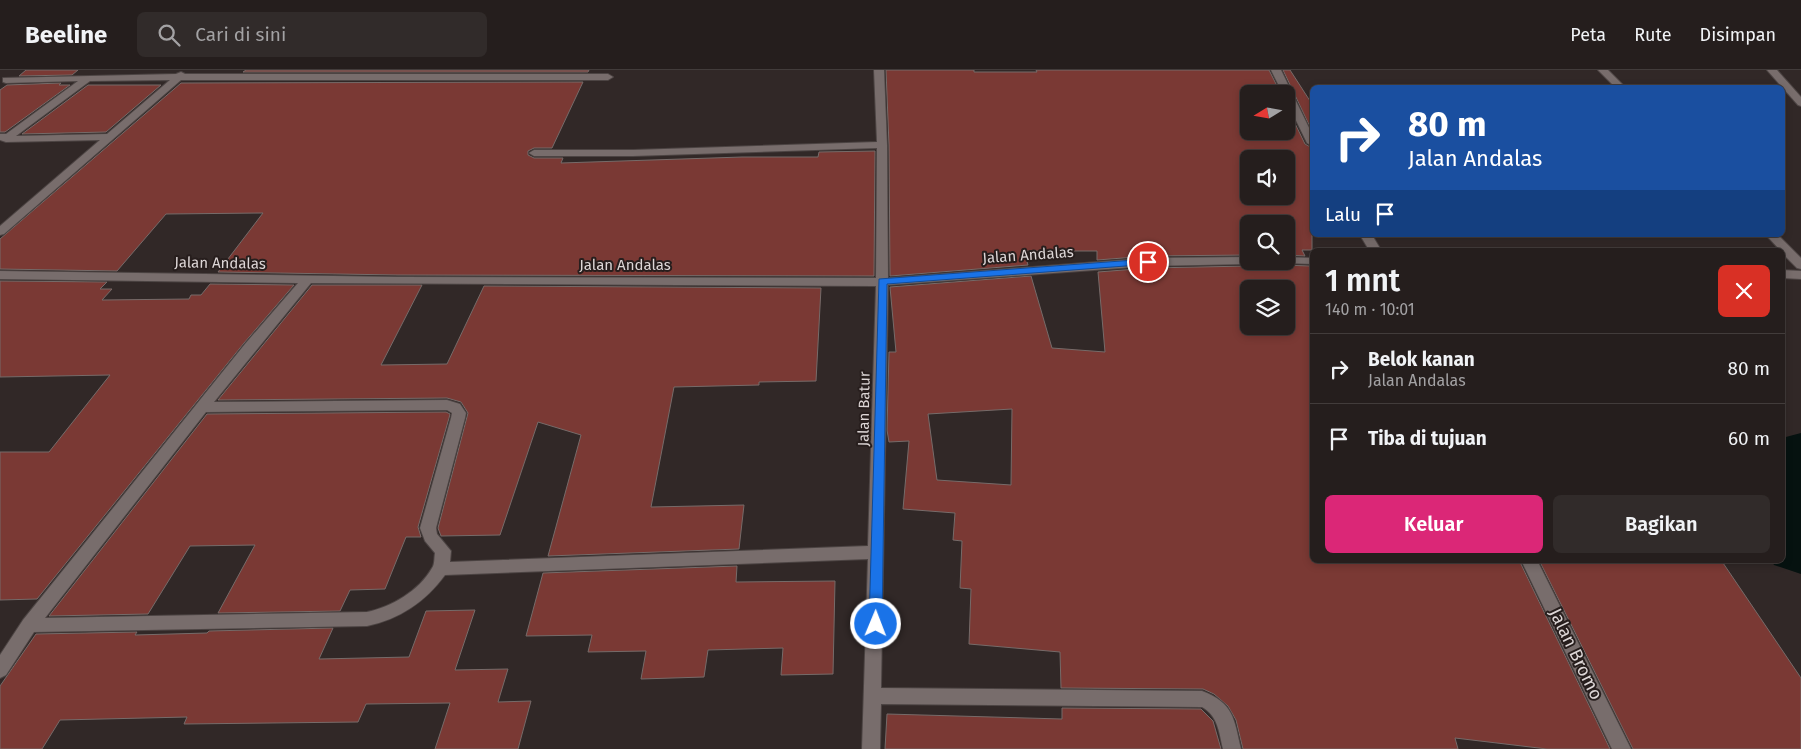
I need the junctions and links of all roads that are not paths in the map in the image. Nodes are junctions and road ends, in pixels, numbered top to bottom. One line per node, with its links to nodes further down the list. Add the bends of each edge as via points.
1 (99, 70): 8 (street)
2 (880, 70): 15 (street, Jalan Batur)
3 (1276, 70): 14 (street)
4 (1603, 70): 10 (street)
5 (1772, 70): 11 (street)
6 (183, 74): 7 (street); 8 (street); 12 (street)
7 (608, 77)
8 (88, 79): 9 (street); 13 (street)
9 (6, 80)
10 (1619, 85)
11 (1801, 103)
12 (110, 137): 13 (street); 17 (street)
13 (3, 139)
14 (1310, 139)
15 (882, 145): 16 (street); 31 (street, Jalan Batur)
16 (534, 153)
17 (0, 232)
18 (1367, 237): 20 (street)
19 (1774, 237): 21 (street)
20 (1374, 248)
21 (1785, 248)
22 (1785, 248): 26 (street)
23 (1240, 260): 31 (street, Jalan Andalas, via 1148,262)
24 (1295, 261): 25 (street)
25 (1310, 261)
26 (1801, 265)
27 (1785, 274): 29 (street)
28 (0, 275): 30 (street, Jalan Andalas)
29 (1801, 275)
30 (307, 280): 31 (street, Jalan Andalas); 32 (street)
31 (882, 282): 33 (street, Jalan Batur)
32 (202, 407): 35 (street, via 447,405 455,408 458,418 428,528 430,537 443,551); 36 (street)
33 (877, 552): 35 (street); 38 (street, Jalan Batur)
34 (1530, 563): 41 (street, Jalan Bromo)
35 (441, 569): 36 (street, via 422,592 404,606 384,616 367,619)
36 (29, 625): 37 (street)
37 (0, 670)
38 (874, 696): 39 (street, Jalan Batur); 40 (street, via 1202,699 1223,712)
39 (871, 749)
40 (1232, 749)
41 (1622, 749)

